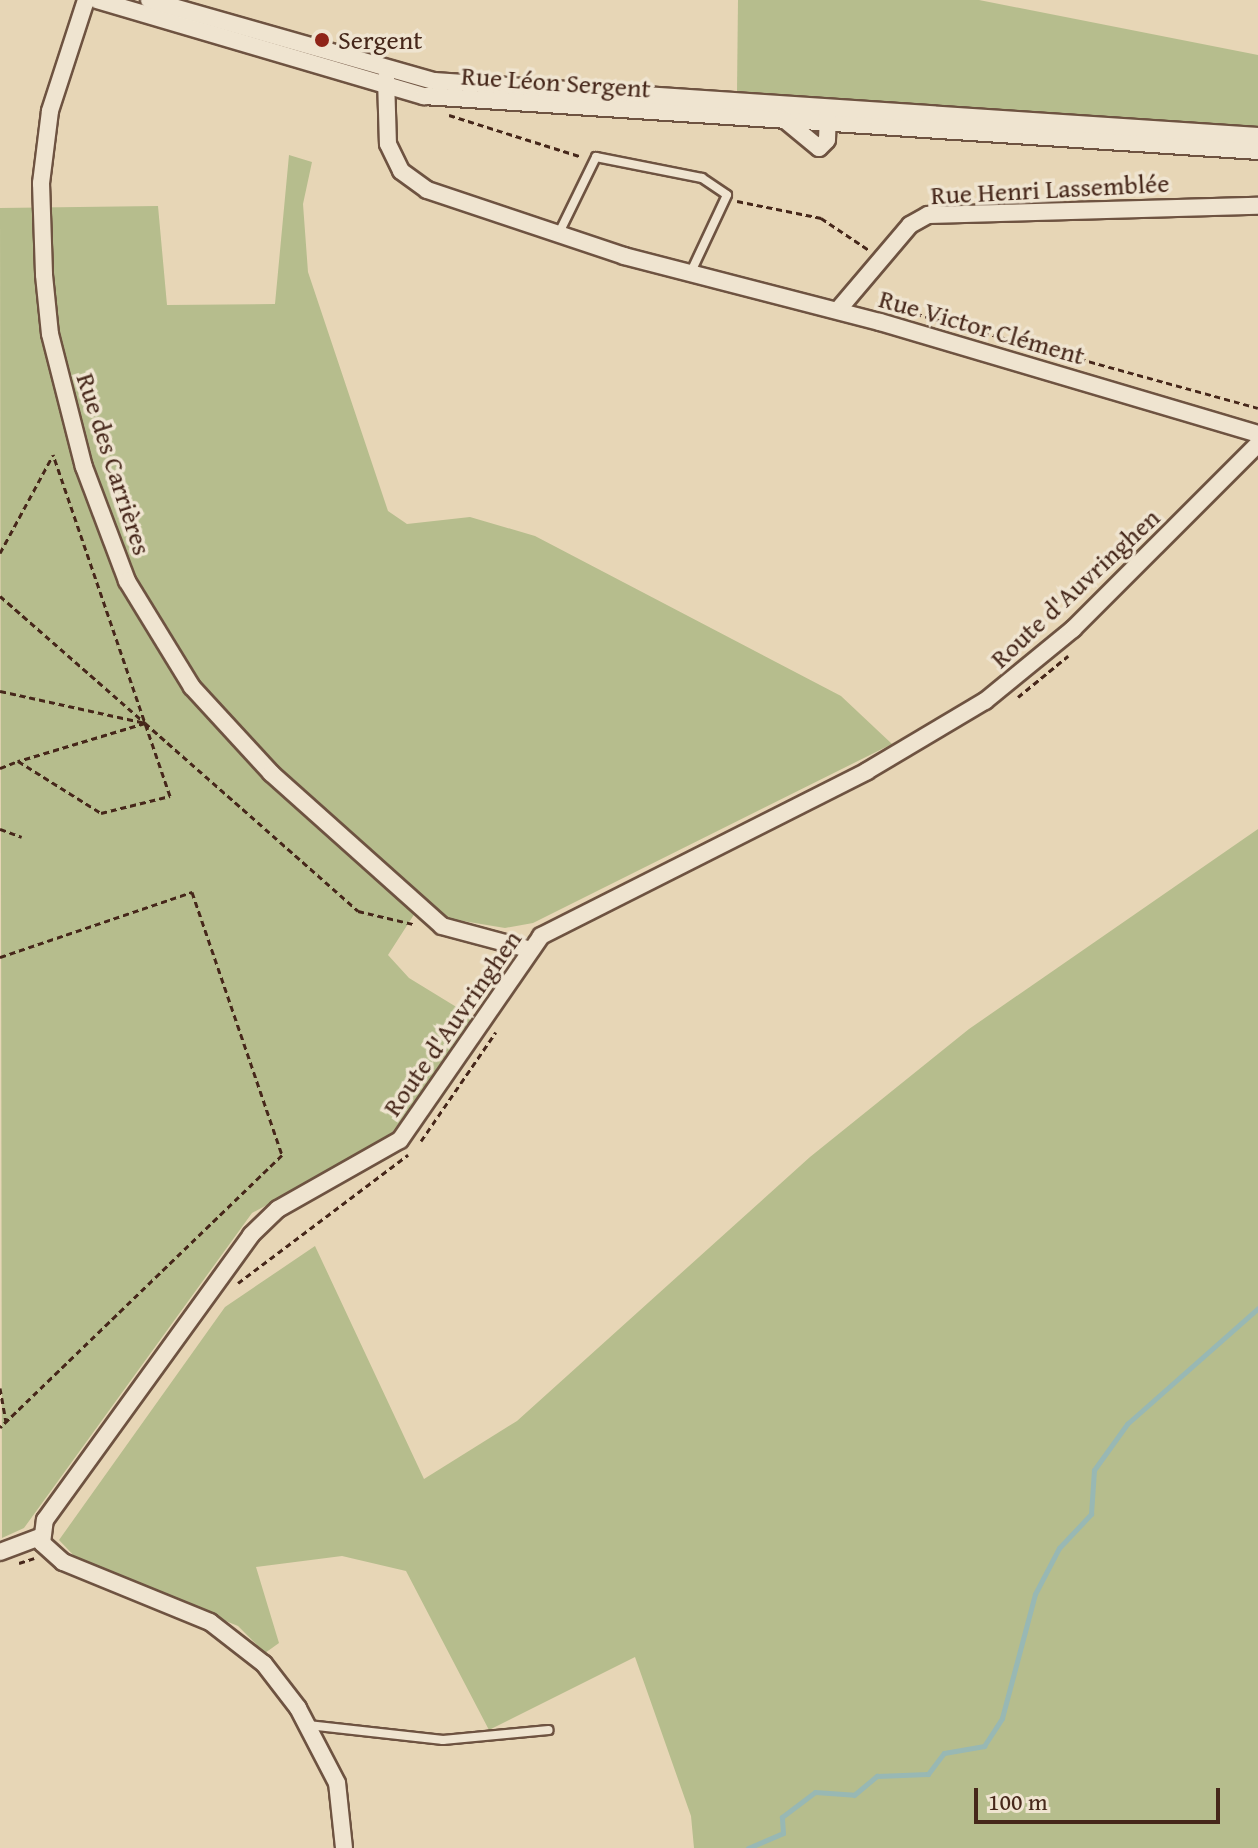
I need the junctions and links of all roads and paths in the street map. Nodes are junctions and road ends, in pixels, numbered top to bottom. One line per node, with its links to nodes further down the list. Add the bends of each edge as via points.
1 (86, 0): 32 (street, Rue des Carrières, via 50,111 41,183 44,275 50,334 82,460 127,581 192,687 271,773 433,920)
2 (97, 0): 4 (street, Rue Léon Sergent)
3 (149, 0): 4 (street, Rue Léon Sergent)
4 (386, 81): 6 (street, Rue Léon Sergent); 7 (street, Rue Léon Sergent); 13 (street, Rue Victor Clément, via 384,132 407,177)
5 (447, 114): 10 (path)
6 (828, 116): 7 (street, Rue Léon Sergent); 7 (street, via 826,144 816,148); 8 (street, Rue Léon Sergent); 9 (street, Rue Léon Sergent)
7 (785, 120)
8 (1258, 136)
9 (1258, 151)
10 (593, 160): 11 (lane, via 607,156 702,178); 13 (lane)
11 (727, 195): 14 (path, via 831,221); 15 (lane)
12 (1258, 206): 14 (street, Rue Henri Lassemblée, via 935,214 910,225)
13 (558, 235): 15 (street, Rue Victor Clément)
14 (878, 259): 17 (street, Rue Henri Lassemblée)
15 (689, 275): 17 (street, Rue Victor Clément)
16 (871, 303): 18 (path)
17 (838, 310): 19 (street, Rue Victor Clément)
18 (1258, 408)
19 (1258, 434)
20 (1258, 444): 32 (street, Route d'Auvringhen, via 1073,629 985,701 860,775 569,917)
21 (0, 553): 26 (path, via 53,455)
22 (0, 596): 26 (path)
23 (1075, 650): 25 (path)
24 (0, 691): 26 (path)
25 (1008, 704)
26 (145, 723): 27 (path); 27 (path, via 170,796 101,813); 31 (path, via 358,911)
27 (18, 761): 28 (path)
28 (0, 768)
29 (0, 829): 30 (path)
30 (22, 837)
31 (429, 927)
32 (528, 949): 39 (street, Route d'Auvringhen, via 400,1140 278,1209 251,1235 50,1511)
33 (0, 957): 37 (path, via 192,892 282,1155)
34 (501, 1024): 35 (path, via 406,1157)
35 (235, 1286)
36 (0, 1388): 37 (path)
37 (6, 1422): 38 (path)
38 (0, 1427)
39 (40, 1537): 40 (street); 41 (street, via 48,1551 90,1578 230,1634 264,1664)
40 (0, 1552)
41 (308, 1725): 42 (lane, via 443,1740); 43 (street, via 340,1792)
42 (549, 1730)
43 (344, 1848)

